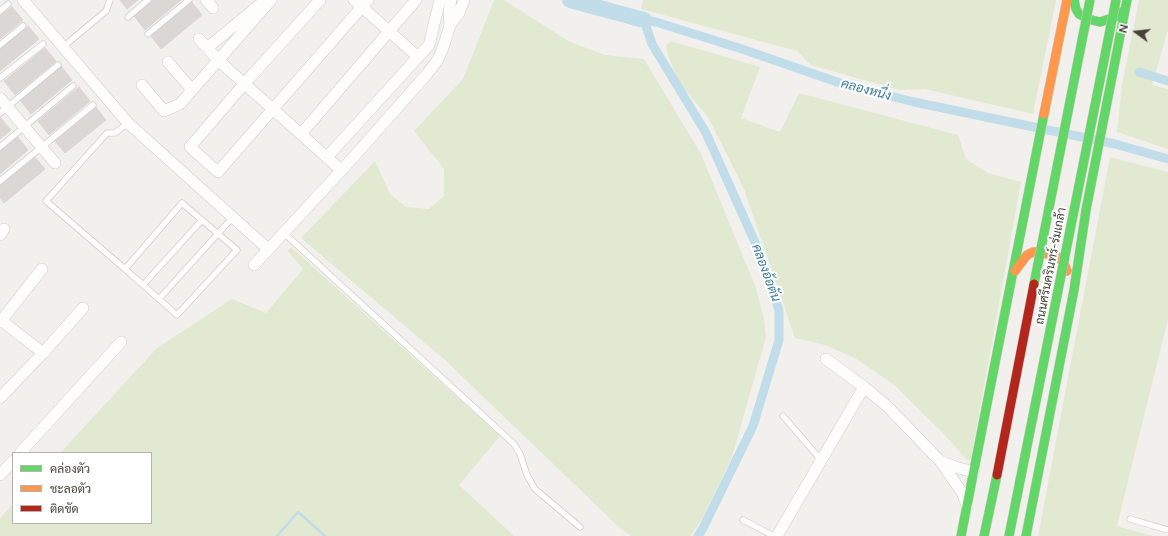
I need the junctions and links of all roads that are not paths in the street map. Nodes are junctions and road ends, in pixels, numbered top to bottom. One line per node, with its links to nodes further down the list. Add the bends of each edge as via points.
1 (23, 0): 28 (street)
2 (110, 0): 28 (lane, via 106,11)
3 (148, 0): 20 (lane)
4 (189, 0): 24 (lane)
5 (265, 0): 29 (street)
6 (271, 0): 31 (street)
7 (320, 0): 35 (street)
8 (416, 0): 23 (street)
9 (440, 0): 30 (street, via 429,45)
10 (451, 0): 21 (street)
11 (464, 0): 21 (street)
12 (1067, 0): 59 (main road)
13 (1074, 0): 16 (main road, via 1079,14 1088,20 1100,22 1118,16)
14 (1090, 0): 84 (main road, ถนนศรีนครินทร์-ร่มเกล้า, bridge)
15 (1116, 0): 85 (main road, ถนนศรีนครินทร์-ร่มเกล้า, bridge)
16 (1126, 0): 61 (main road, ถนนศรีนครินทร์-ร่มเกล้า, via 1086,210)
17 (362, 2): 23 (street); 41 (street)
18 (8, 4): 19 (lane)
19 (0, 10)
20 (128, 17)
21 (450, 25): 49 (street, via 437,61)
22 (23, 26): 27 (lane)
23 (390, 31): 30 (street); 44 (street)
24 (148, 34)
25 (199, 39): 29 (street)
26 (43, 44): 34 (lane)
27 (0, 45)
28 (62, 48): 42 (street)
29 (207, 48): 31 (street)
30 (418, 57): 47 (street)
31 (219, 61): 35 (street); 38 (street)
32 (168, 62): 38 (street)
33 (58, 65): 40 (lane)
34 (0, 78)
35 (244, 83): 41 (street); 41 (street, via 190,147 218,172)
36 (142, 85): 38 (street, via 164,111 180,104)
37 (73, 86): 43 (lane)
38 (192, 90)
39 (93, 104): 46 (lane)
40 (2, 106): 43 (street)
41 (273, 109): 44 (street)
42 (128, 123): 51 (street); 58 (lane, via 115,133 107,133 46,201)
43 (24, 127): 45 (lane); 46 (street)
44 (301, 134): 47 (street)
45 (0, 147)
46 (42, 147): 48 (street); 50 (lane)
47 (327, 157): 49 (street)
48 (55, 163)
49 (342, 170): 53 (street)
50 (0, 181)
51 (233, 217): 54 (lane); 55 (street)
52 (202, 220): 54 (lane); 58 (lane, via 182,203); 60 (lane)
53 (284, 233): 55 (street); 80 (lane, via 514,444 535,489)
54 (218, 235): 62 (lane); 62 (lane, via 237,250 177,315)
55 (268, 249): 56 (street)
56 (254, 265)
57 (42, 269): 64 (street)
58 (125, 269): 60 (lane)
59 (1014, 274): 61 (main road, via 1026,255 1045,252 1058,256 1064,262); 75 (main road)
60 (143, 285): 62 (lane)
61 (1074, 290): 86 (main road, ถนนศรีนครินทร์-ร่มเกล้า)
62 (159, 299)
63 (83, 308): 66 (street)
64 (1, 321): 66 (street)
65 (121, 342): 71 (street)
66 (44, 353): 69 (street)
67 (826, 359): 68 (street)
68 (864, 387): 72 (street); 74 (street, via 887,406)
69 (0, 398)
70 (783, 416): 72 (lane)
71 (21, 452)
72 (821, 460): 82 (street)
73 (12, 462): 76 (street)
74 (942, 462): 75 (street); 77 (street, via 963,494)
75 (974, 472): 77 (main road)
76 (0, 475)
77 (967, 507): 83 (main road)
78 (743, 520): 82 (lane)
79 (1130, 520): 81 (lane)
80 (580, 528)
81 (1168, 530)
82 (776, 536)
83 (961, 536)
84 (984, 536)
85 (1009, 536)
86 (1026, 536)

